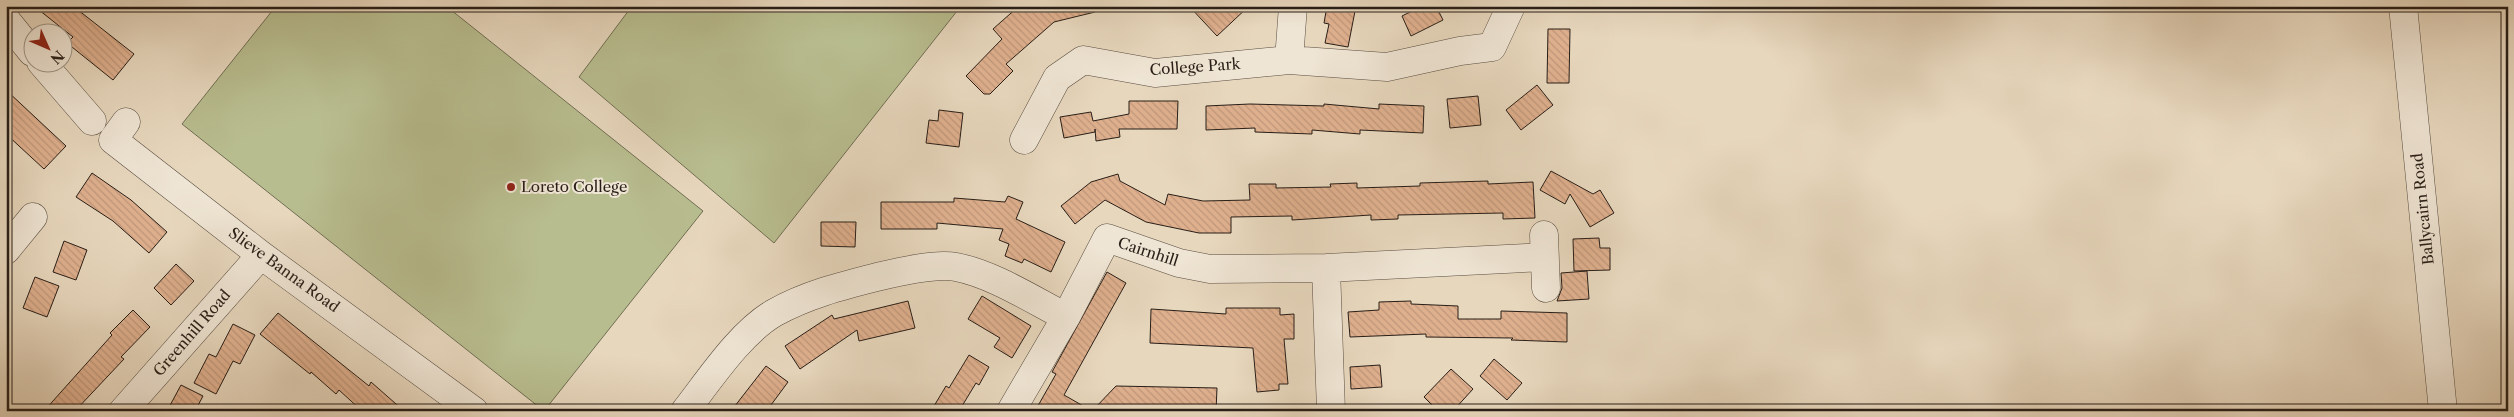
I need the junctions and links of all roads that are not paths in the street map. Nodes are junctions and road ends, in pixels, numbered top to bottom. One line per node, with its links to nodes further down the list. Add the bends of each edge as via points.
1 (1293, 6): 6 (street)
2 (1512, 6): 6 (street, College Park, via 1492,47 1387,68)
3 (2403, 6): 22 (street, Ballycairn Road)
4 (6, 20): 5 (street)
5 (22, 40)
6 (1289, 60): 10 (street, College Park, via 1156,73 1082,60 1057,78)
7 (50, 72): 8 (street)
8 (92, 121)
9 (126, 122): 13 (street, Slieve Banna Road, via 113,140)
10 (1024, 140)
11 (33, 217): 12 (street)
12 (6, 250)
13 (261, 254): 17 (street, Greenhill Road); 18 (street, Slieve Banna Road)
14 (1326, 268): 15 (street, Cairnhill, via 1544,246); 16 (street, Cairnhill, via 1210,269 1179,263 1107,238); 21 (street)
15 (1546, 288)
16 (1066, 317): 19 (street, via 998,282 955,267 906,270 815,293 772,314 736,346); 20 (street, Cairnhill)
17 (123, 411)
18 (474, 411)
19 (685, 411)
20 (1011, 411)
21 (1331, 411)
22 (2443, 411)

